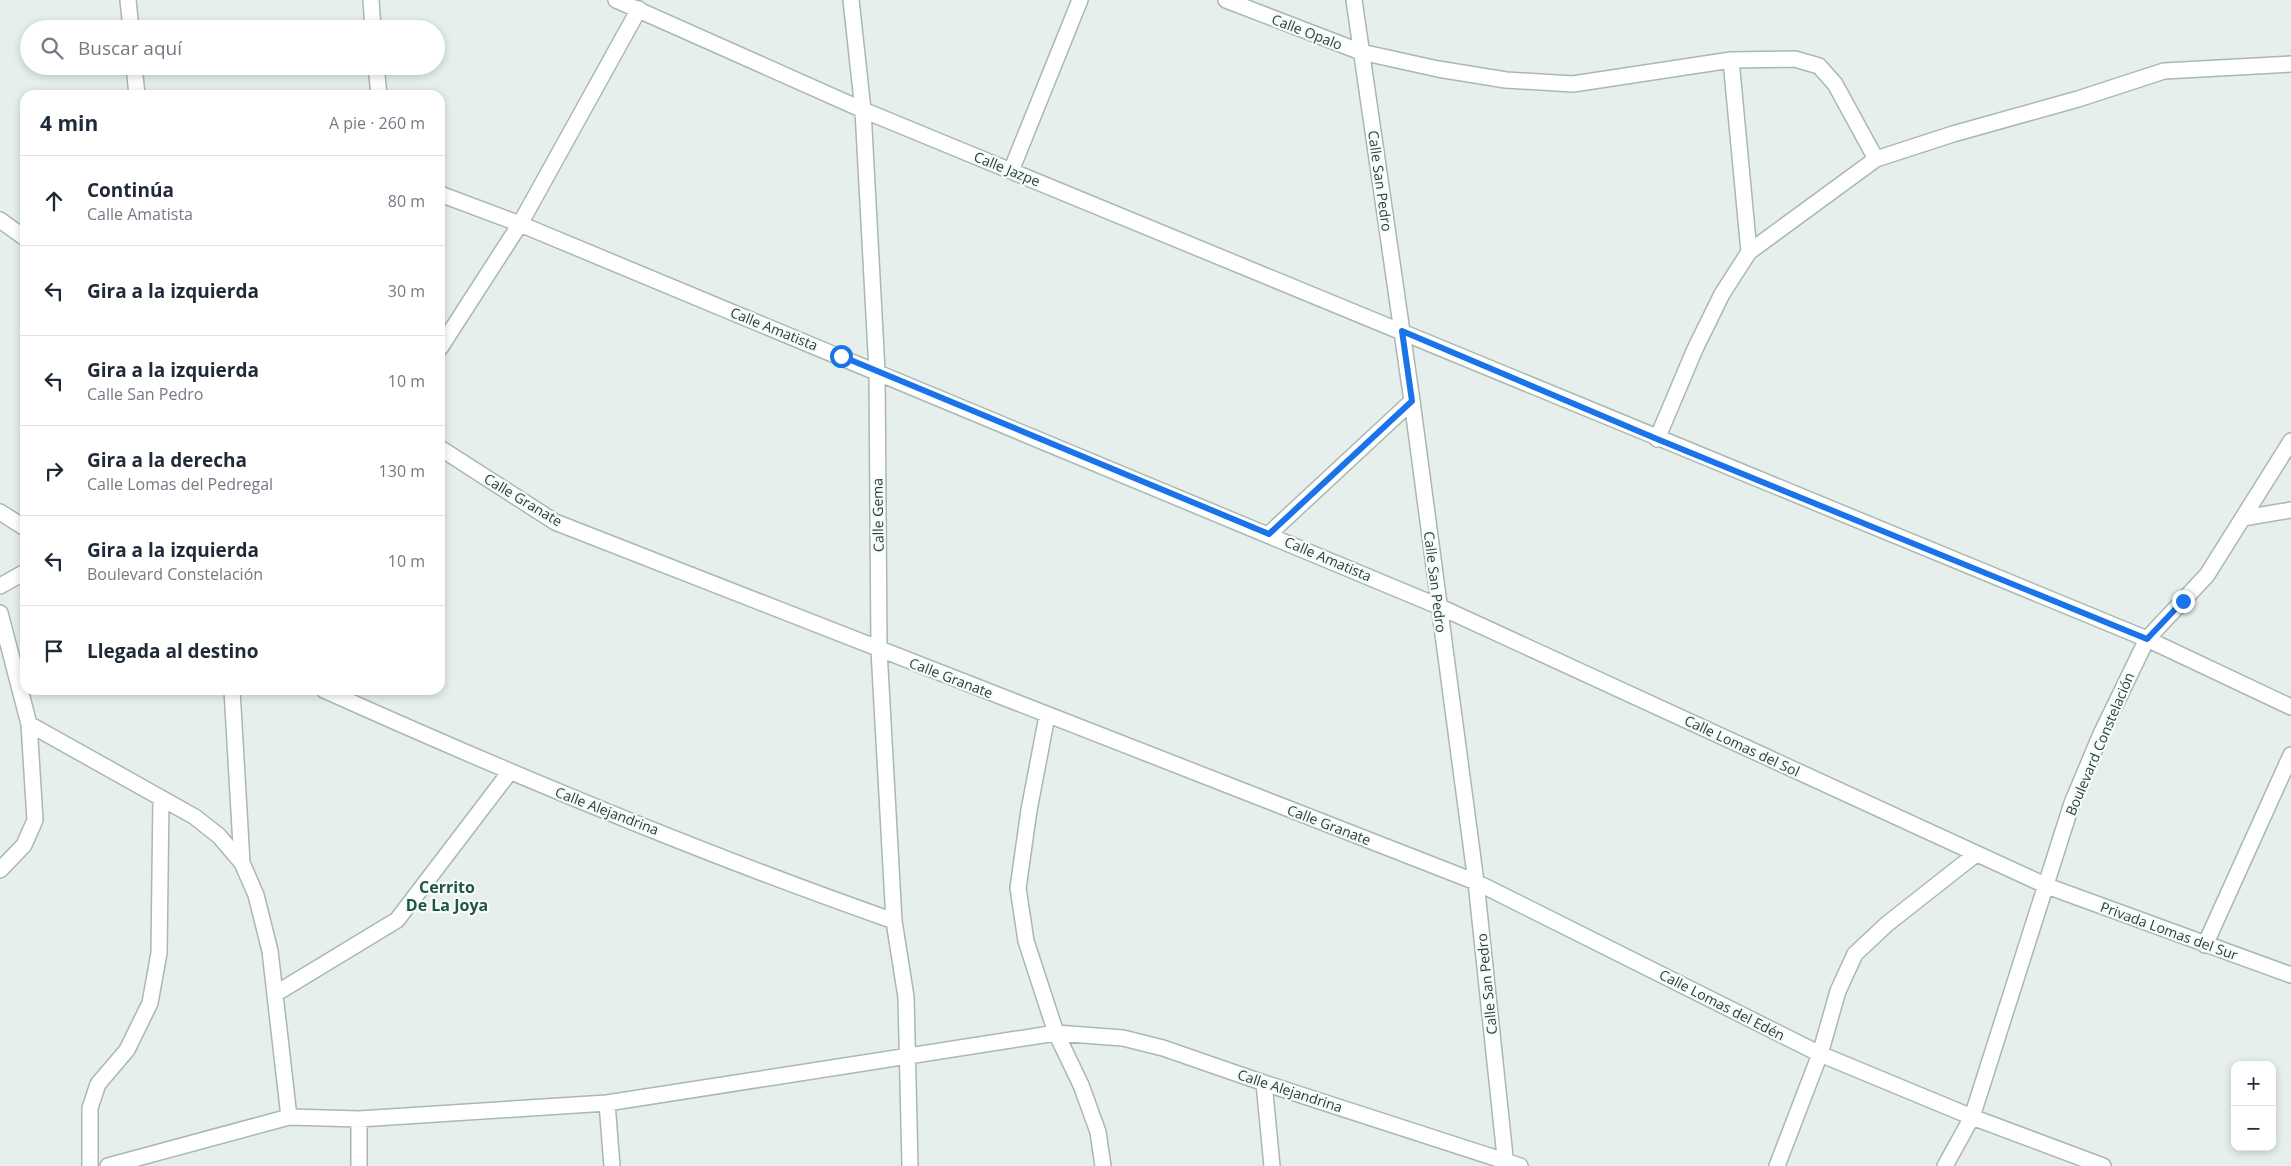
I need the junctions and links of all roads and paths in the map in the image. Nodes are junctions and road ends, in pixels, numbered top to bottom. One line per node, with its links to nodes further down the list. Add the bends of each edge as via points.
1 (128, 0): 9 (street)
2 (371, 0): 10 (street)
3 (616, 0): 8 (street, Calle Jazpe)
4 (851, 0): 18 (street, Calle Gema)
5 (1080, 0): 20 (street)
6 (1226, 0): 11 (street, Calle Opalo)
7 (1354, 0): 11 (street, Calle San Pedro)
8 (639, 9): 18 (street, Calle Jazpe); 23 (street)
9 (129, 20)
10 (372, 20)
11 (1361, 52): 12 (street, Calle Opalo, via 1506,80 1574,84); 26 (street, Calle San Pedro)
12 (1731, 60): 19 (street, Calle Opalo, via 1795,59 1819,66 1834,84); 25 (street)
13 (2291, 64): 19 (street, via 2164,71)
14 (135, 75): 16 (street)
15 (377, 75): 17 (street)
16 (136, 90)
17 (378, 90)
18 (863, 110): 20 (street, Calle Jazpe); 28 (street, Calle Gema)
19 (1876, 159): 25 (street)
20 (1011, 171): 26 (street, Calle Jazpe)
21 (445, 196): 23 (street, Calle Amatista)
22 (0, 220): 24 (street)
23 (520, 224): 27 (street); 28 (street, Calle Amatista)
24 (20, 234)
25 (1749, 252): 30 (street, via 1722,294)
26 (1402, 331): 29 (street, Calle San Pedro); 30 (street, Calle Jazpe)
27 (445, 340)
28 (877, 371): 37 (street, Calle Amatista); 43 (street, Calle Gema)
29 (1412, 401): 37 (street); 40 (street, Calle San Pedro)
30 (1657, 439): 42 (street, Calle Jazpe)
31 (2291, 442): 35 (street, Boulevard Constelación)
32 (445, 451): 43 (street, Calle Granate, via 555,522)
33 (2291, 510): 35 (street)
34 (0, 512): 36 (street)
35 (2243, 518): 42 (street, Boulevard Constelación, via 2207,575)
36 (20, 525)
37 (1269, 534): 40 (street, Calle Amatista)
38 (20, 575): 39 (street)
39 (0, 586)
40 (1438, 606): 54 (street, Calle Lomas del Sol); 57 (street, Calle San Pedro)
41 (0, 613): 44 (street)
42 (2147, 639): 48 (street, Calle Jazpe); 58 (street, Boulevard Constelación, via 2072,803)
43 (879, 650): 49 (street, Calle Granate); 59 (street, Calle Gema)
44 (20, 687)
45 (22, 695): 50 (street)
46 (232, 695): 55 (street)
47 (335, 695): 52 (street, Calle Alejandrina)
48 (2291, 707)
49 (1047, 716): 57 (street, Calle Granate); 63 (street, via 1028,810 1018,888 1026,941)
50 (30, 724): 53 (street); 56 (street, via 35,820 24,845)
51 (2291, 755): 60 (street)
52 (509, 773): 59 (street, Calle Alejandrina, via 819,895); 62 (street, via 397,920)
53 (161, 798): 55 (street, via 195,817 219,836); 72 (street, via 159,954 150,1003 127,1050 98,1084 90,1108)
54 (1976, 854): 58 (street, Calle Lomas del Sol); 64 (street, via 1887,924 1856,954 1838,991)
55 (242, 863): 62 (street, via 256,895 270,951)
56 (0, 870)
57 (1476, 882): 64 (street, Calle Lomas del Edén); 71 (street, Calle San Pedro)
58 (2047, 886): 60 (street, Privada Lomas del Sur); 69 (street, Boulevard Constelación)
59 (894, 921): 65 (street, Calle Gema, via 906,998)
60 (2206, 945): 61 (street, Privada Lomas del Sur)
61 (2291, 975)
62 (275, 994): 68 (street)
63 (1056, 1033): 65 (street, Calle Alejandrina); 66 (street, Calle Alejandrina, via 1122,1038 1162,1048); 77 (street, via 1098,1132)
64 (1820, 1054): 69 (street, Calle Lomas del Edén); 80 (street)
65 (907, 1058): 67 (street, Calle Alejandrina); 76 (street, Calle Gema)
66 (1264, 1084): 71 (street, Calle Alejandrina); 78 (street)
67 (607, 1103): 70 (street, Calle Alejandrina); 75 (street)
68 (289, 1117): 70 (street, Calle Alejandrina); 73 (street, Calle Alejandrina)
69 (1972, 1117): 81 (street, Boulevard Constelación); 82 (street, Calle Lomas del Edén)
70 (359, 1119): 74 (street)
71 (1506, 1163): 79 (street, Calle Alejandrina)
72 (90, 1166)
73 (108, 1166)
74 (358, 1166)
75 (612, 1166)
76 (910, 1166)
77 (1103, 1166)
78 (1272, 1166)
79 (1520, 1166)
80 (1777, 1166)
81 (1946, 1166)
82 (2102, 1166)

